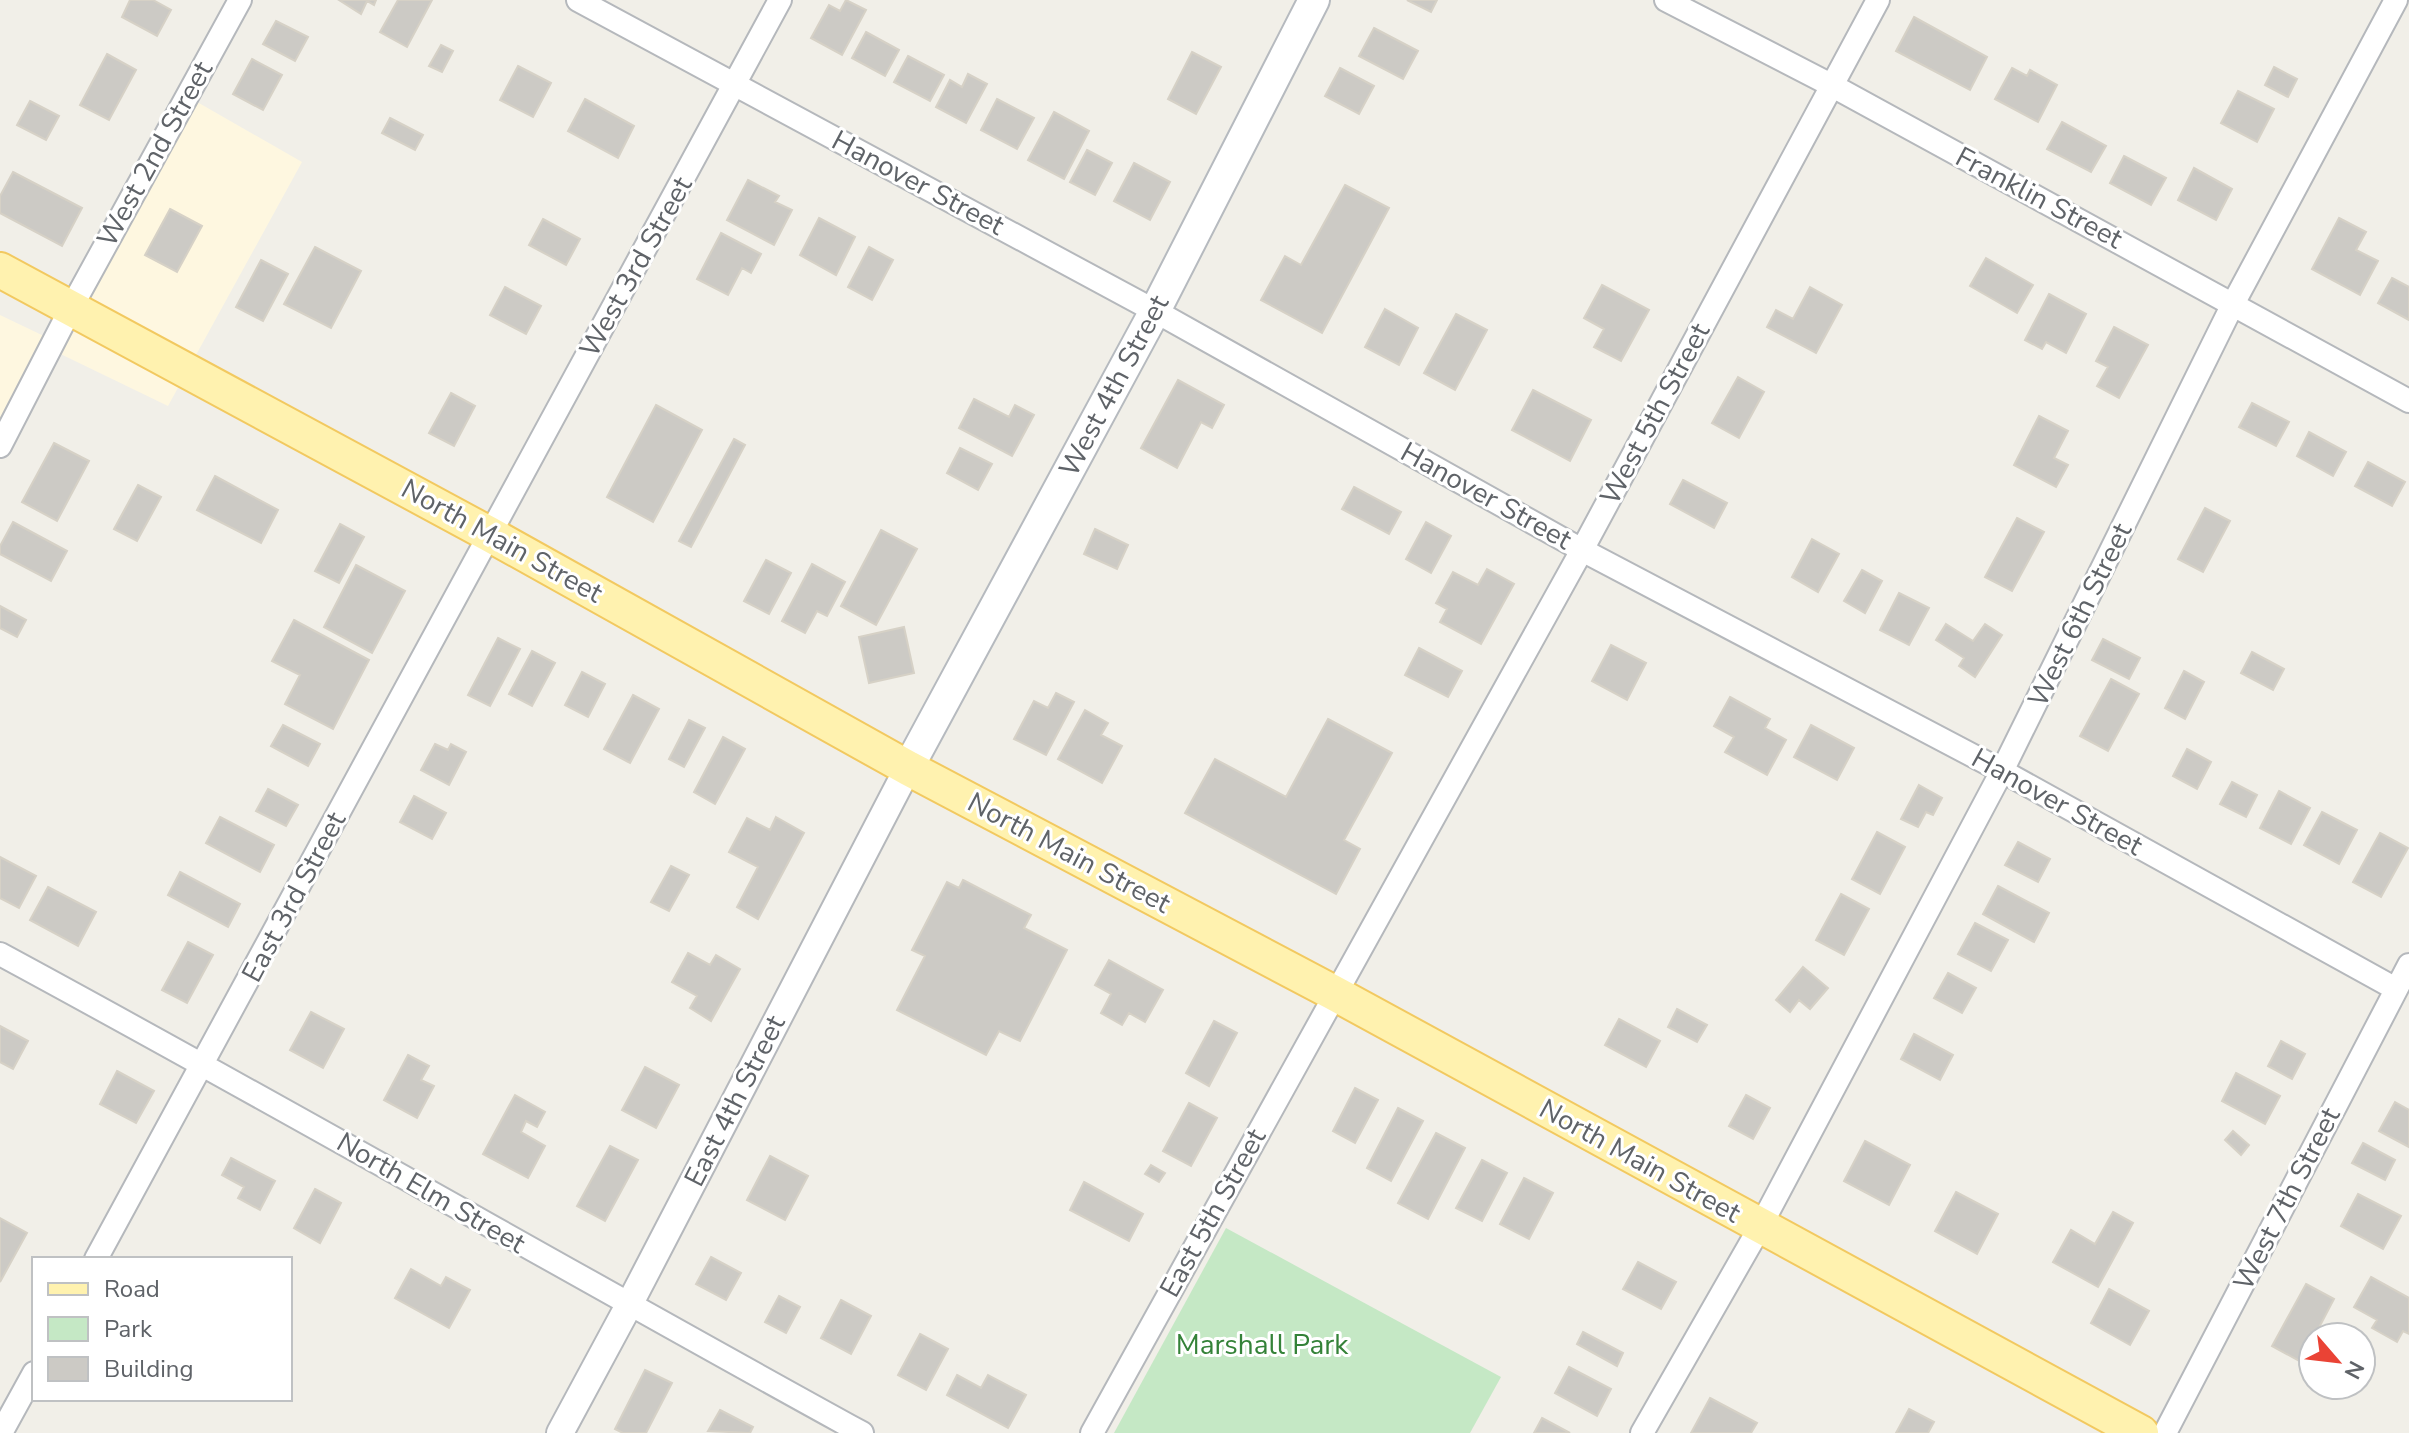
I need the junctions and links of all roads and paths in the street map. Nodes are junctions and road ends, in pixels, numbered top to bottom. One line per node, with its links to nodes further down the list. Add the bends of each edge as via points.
1 (240, 0): 12 (street, West 2nd Street)
2 (578, 0): 8 (street, Hanover Street)
3 (780, 0): 8 (street, West 3rd Street)
4 (1314, 0): 13 (main road, West 4th Street)
5 (1666, 0): 9 (street, Franklin Street)
6 (1878, 0): 9 (street, West 5th Street)
7 (2396, 0): 11 (street, West 6th Street)
8 (736, 84): 13 (street, Hanover Street); 16 (street, West 3rd Street)
9 (1831, 85): 11 (street, Franklin Street); 17 (street, West 5th Street)
10 (0, 270): 12 (main road, North Main Street)
11 (2233, 304): 14 (street, Franklin Street); 19 (street, West 6th Street)
12 (71, 308): 15 (street, West 2nd Street); 16 (main road, North Main Street)
13 (1155, 311): 17 (street, Hanover Street); 18 (main road, West 4th Street)
14 (2409, 401)
15 (0, 446)
16 (489, 534): 18 (main road, North Main Street); 24 (street, East 3rd Street)
17 (1582, 550): 19 (street, Hanover Street); 23 (street, West 5th Street)
18 (908, 768): 23 (main road, North Main Street); 27 (street, East 4th Street)
19 (2002, 771): 22 (street, Hanover Street); 25 (street, West 6th Street)
20 (0, 954): 24 (street, North Elm Street)
21 (2409, 965): 22 (street, West 7th Street)
22 (2396, 989): 35 (street, West 7th Street)
23 (1334, 993): 25 (main road, North Main Street); 32 (street, East 5th Street)
24 (204, 1064): 26 (street, East 3rd Street); 27 (street, North Elm Street)
25 (1760, 1227): 33 (street, West 6th Street); 34 (main road, North Main Street)
26 (97, 1257)
27 (629, 1305): 30 (street, East 4th Street); 31 (street, North Elm Street)
28 (32, 1377): 29 (street)
29 (1, 1433)
30 (560, 1433)
31 (862, 1433)
32 (1092, 1433)
33 (1642, 1433)
34 (2141, 1433)
35 (2165, 1433)

